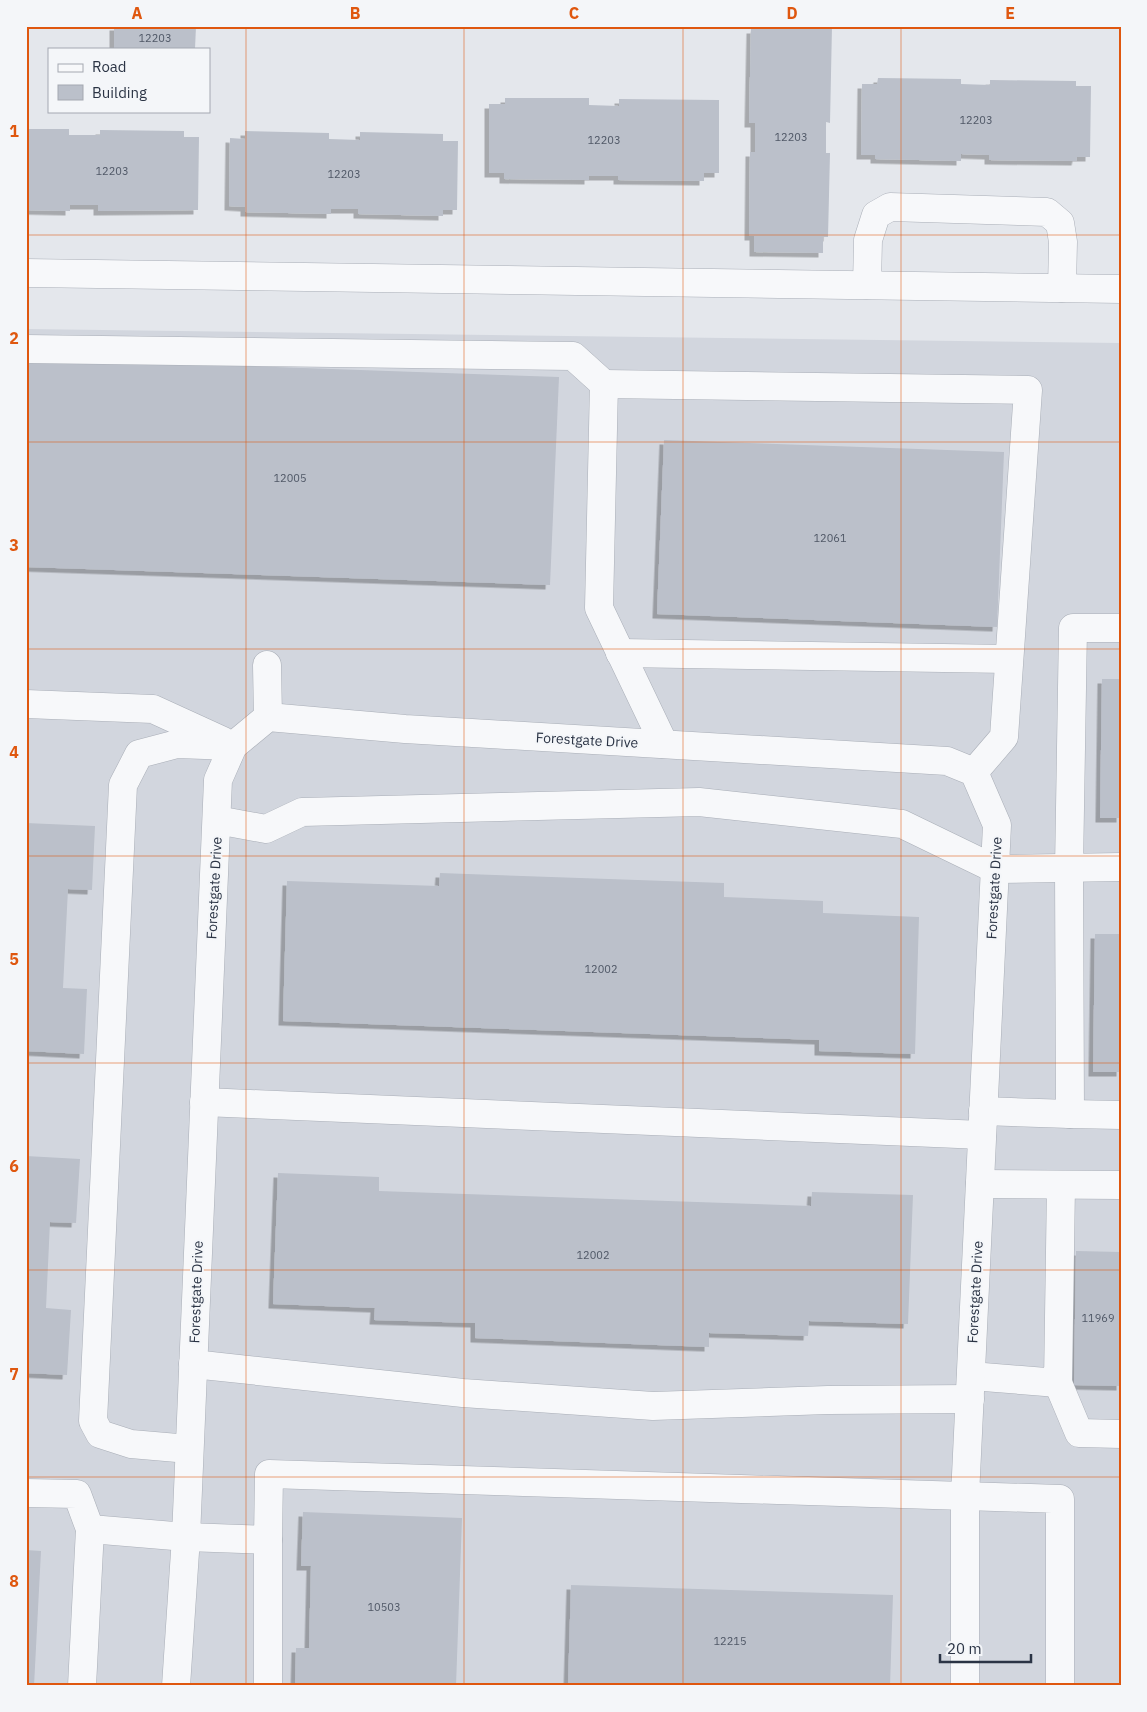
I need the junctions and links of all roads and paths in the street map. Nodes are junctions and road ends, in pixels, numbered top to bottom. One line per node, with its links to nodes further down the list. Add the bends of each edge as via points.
1 (26, 273): 2 (street)
2 (867, 285): 3 (street); 3 (street, via 868,240 876,216 890,207 1047,212 1060,223)
3 (1062, 288): 4 (street)
4 (1121, 289)
5 (26, 349): 6 (street, via 573,356)
6 (604, 384): 8 (street, via 599,608); 9 (street, via 1028,390)
7 (1121, 628): 18 (street, via 1073,628)
8 (620, 653): 9 (street); 13 (street)
9 (1009, 659): 15 (street, via 1004,737)
10 (267, 665): 12 (street)
11 (26, 704): 14 (street, via 153,709)
12 (268, 717): 13 (street, Forestgate Drive, via 405,729); 14 (street, Forestgate Drive)
13 (664, 744): 15 (street, Forestgate Drive, via 947,761)
14 (233, 746): 16 (street, Forestgate Drive, via 218,780); 31 (street, via 177,744 139,754 123,785 93,1421 100,1434 131,1444)
15 (974, 772): 19 (street, Forestgate Drive, via 997,826)
16 (217, 820): 19 (street, via 266,829 302,812 699,802 902,824); 20 (street, Forestgate Drive)
17 (1121, 867): 18 (street)
18 (1069, 868): 19 (street); 21 (street)
19 (995, 869): 23 (street, Forestgate Drive)
20 (204, 1102): 23 (street); 27 (street, Forestgate Drive)
21 (1070, 1114): 22 (street); 23 (street)
22 (1121, 1115)
23 (983, 1123): 24 (street, Forestgate Drive)
24 (980, 1184): 25 (street); 29 (street, Forestgate Drive)
25 (1061, 1184): 26 (street); 28 (street)
26 (1121, 1185)
27 (193, 1364): 29 (street, via 464,1393 653,1406 828,1400); 31 (street, Forestgate Drive)
28 (1058, 1383): 29 (street); 30 (street, via 1079,1434)
29 (970, 1387): 33 (street, Forestgate Drive)
30 (1121, 1434)
31 (190, 1449): 35 (street, Forestgate Drive)
32 (26, 1493): 34 (street, via 77,1494)
33 (965, 1496): 36 (street, via 269,1474); 40 (street, Forestgate Drive); 41 (street, via 1060,1499)
34 (90, 1529): 35 (street); 37 (street)
35 (186, 1536): 36 (street); 38 (street, Forestgate Drive)
36 (268, 1540): 39 (street)
37 (82, 1686)
38 (176, 1686)
39 (268, 1686)
40 (965, 1686)
41 (1060, 1686)

